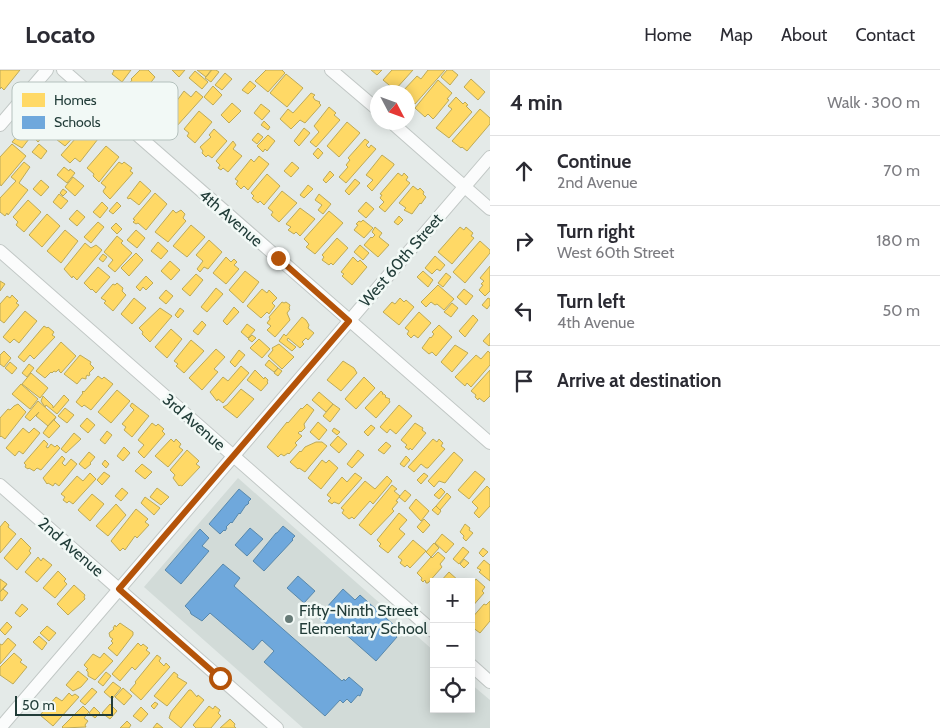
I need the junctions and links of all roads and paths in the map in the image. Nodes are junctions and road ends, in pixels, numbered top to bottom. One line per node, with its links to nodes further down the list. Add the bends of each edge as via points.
1 (47, 70): 4 (street)
2 (63, 70): 5 (street, 4th Avenue)
3 (331, 70): 6 (street)
4 (37, 82)
5 (77, 82)
6 (370, 103)
7 (12, 111): 8 (street)
8 (0, 125)
9 (400, 130): 12 (street)
10 (143, 140): 15 (street, 4th Avenue)
11 (490, 157): 12 (street, West 60th Street)
12 (464, 187): 13 (street); 15 (street, West 60th Street)
13 (490, 209)
14 (0, 251): 17 (street, 3rd Avenue)
15 (349, 321): 16 (street, 4th Avenue); 17 (street, West 60th Street)
16 (490, 443)
17 (233, 456): 19 (street, West 60th Street); 20 (street, 3rd Avenue)
18 (0, 485): 19 (street, 2nd Avenue)
19 (119, 589): 23 (street, West 60th Street); 24 (street, 2nd Avenue)
20 (430, 628)
21 (474, 668): 22 (street)
22 (490, 682)
23 (4, 724)
24 (277, 728)

